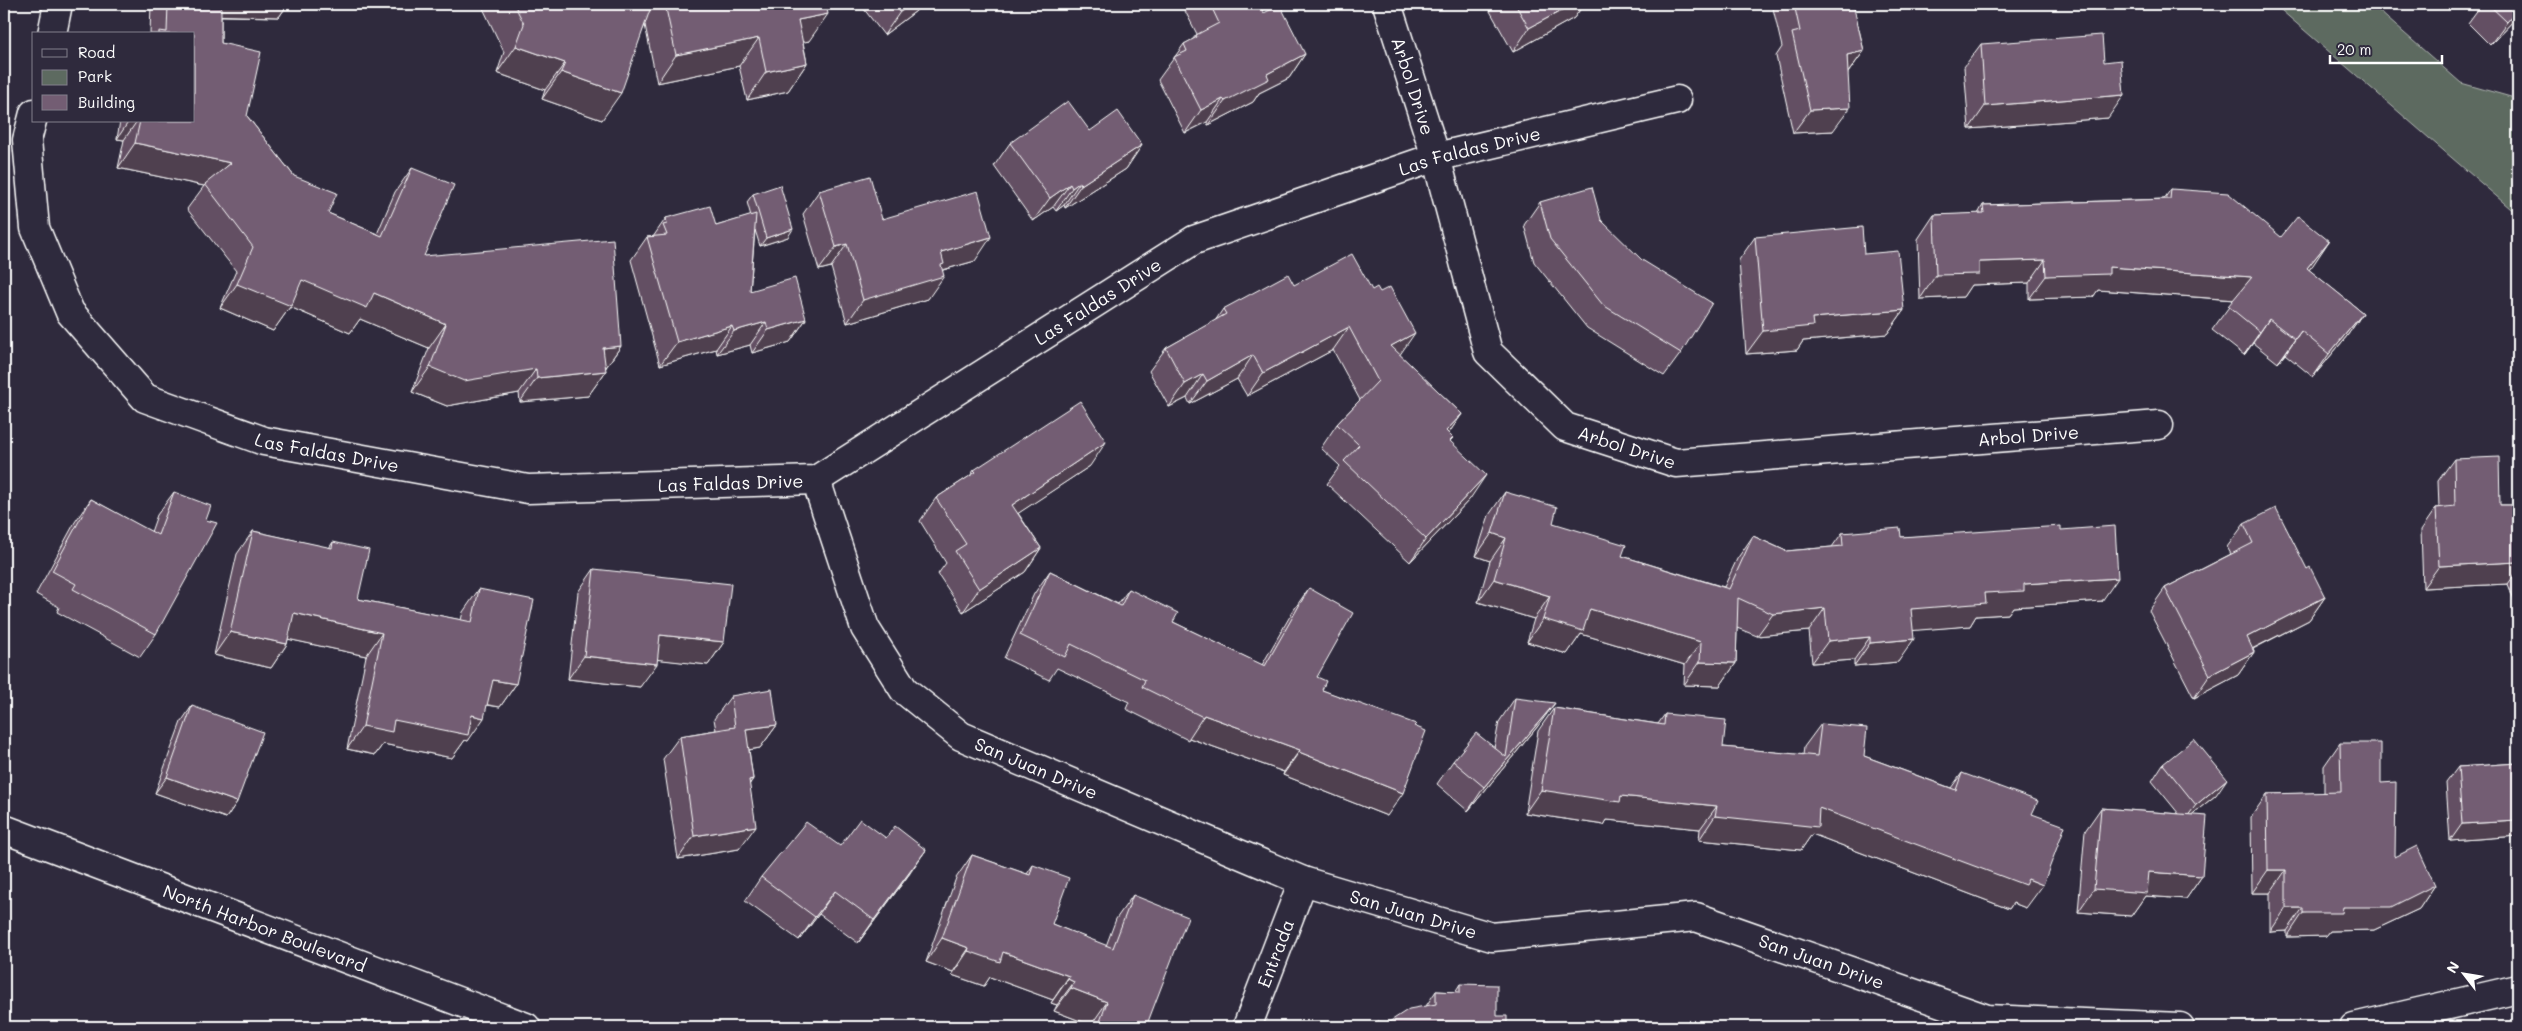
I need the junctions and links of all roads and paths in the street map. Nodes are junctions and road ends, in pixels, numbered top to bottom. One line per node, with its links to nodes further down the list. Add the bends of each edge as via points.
1 (58, 4): 3 (street)
2 (1388, 4): 6 (street, Arbol Drive)
3 (52, 32)
4 (1677, 100): 6 (street, Las Faldas Drive)
5 (32, 122): 8 (street, Las Faldas Drive, via 28,140 35,228 70,312 145,398 264,441 528,489)
6 (1436, 157): 7 (street, Arbol Drive, via 1488,352 1565,427 1676,463); 8 (street, Las Faldas Drive, via 1194,240)
7 (2159, 425)
8 (816, 480): 10 (street, San Juan Drive, via 865,628 904,690 961,736)
9 (4, 829): 12 (street, North Harbor Boulevard)
10 (1303, 881): 13 (street, Entrada); 14 (street, San Juan Drive, via 1492,937 1696,917 1987,1018)
11 (2518, 989): 15 (street)
12 (526, 1027)
13 (1247, 1027)
14 (2180, 1027)
15 (2354, 1027)

